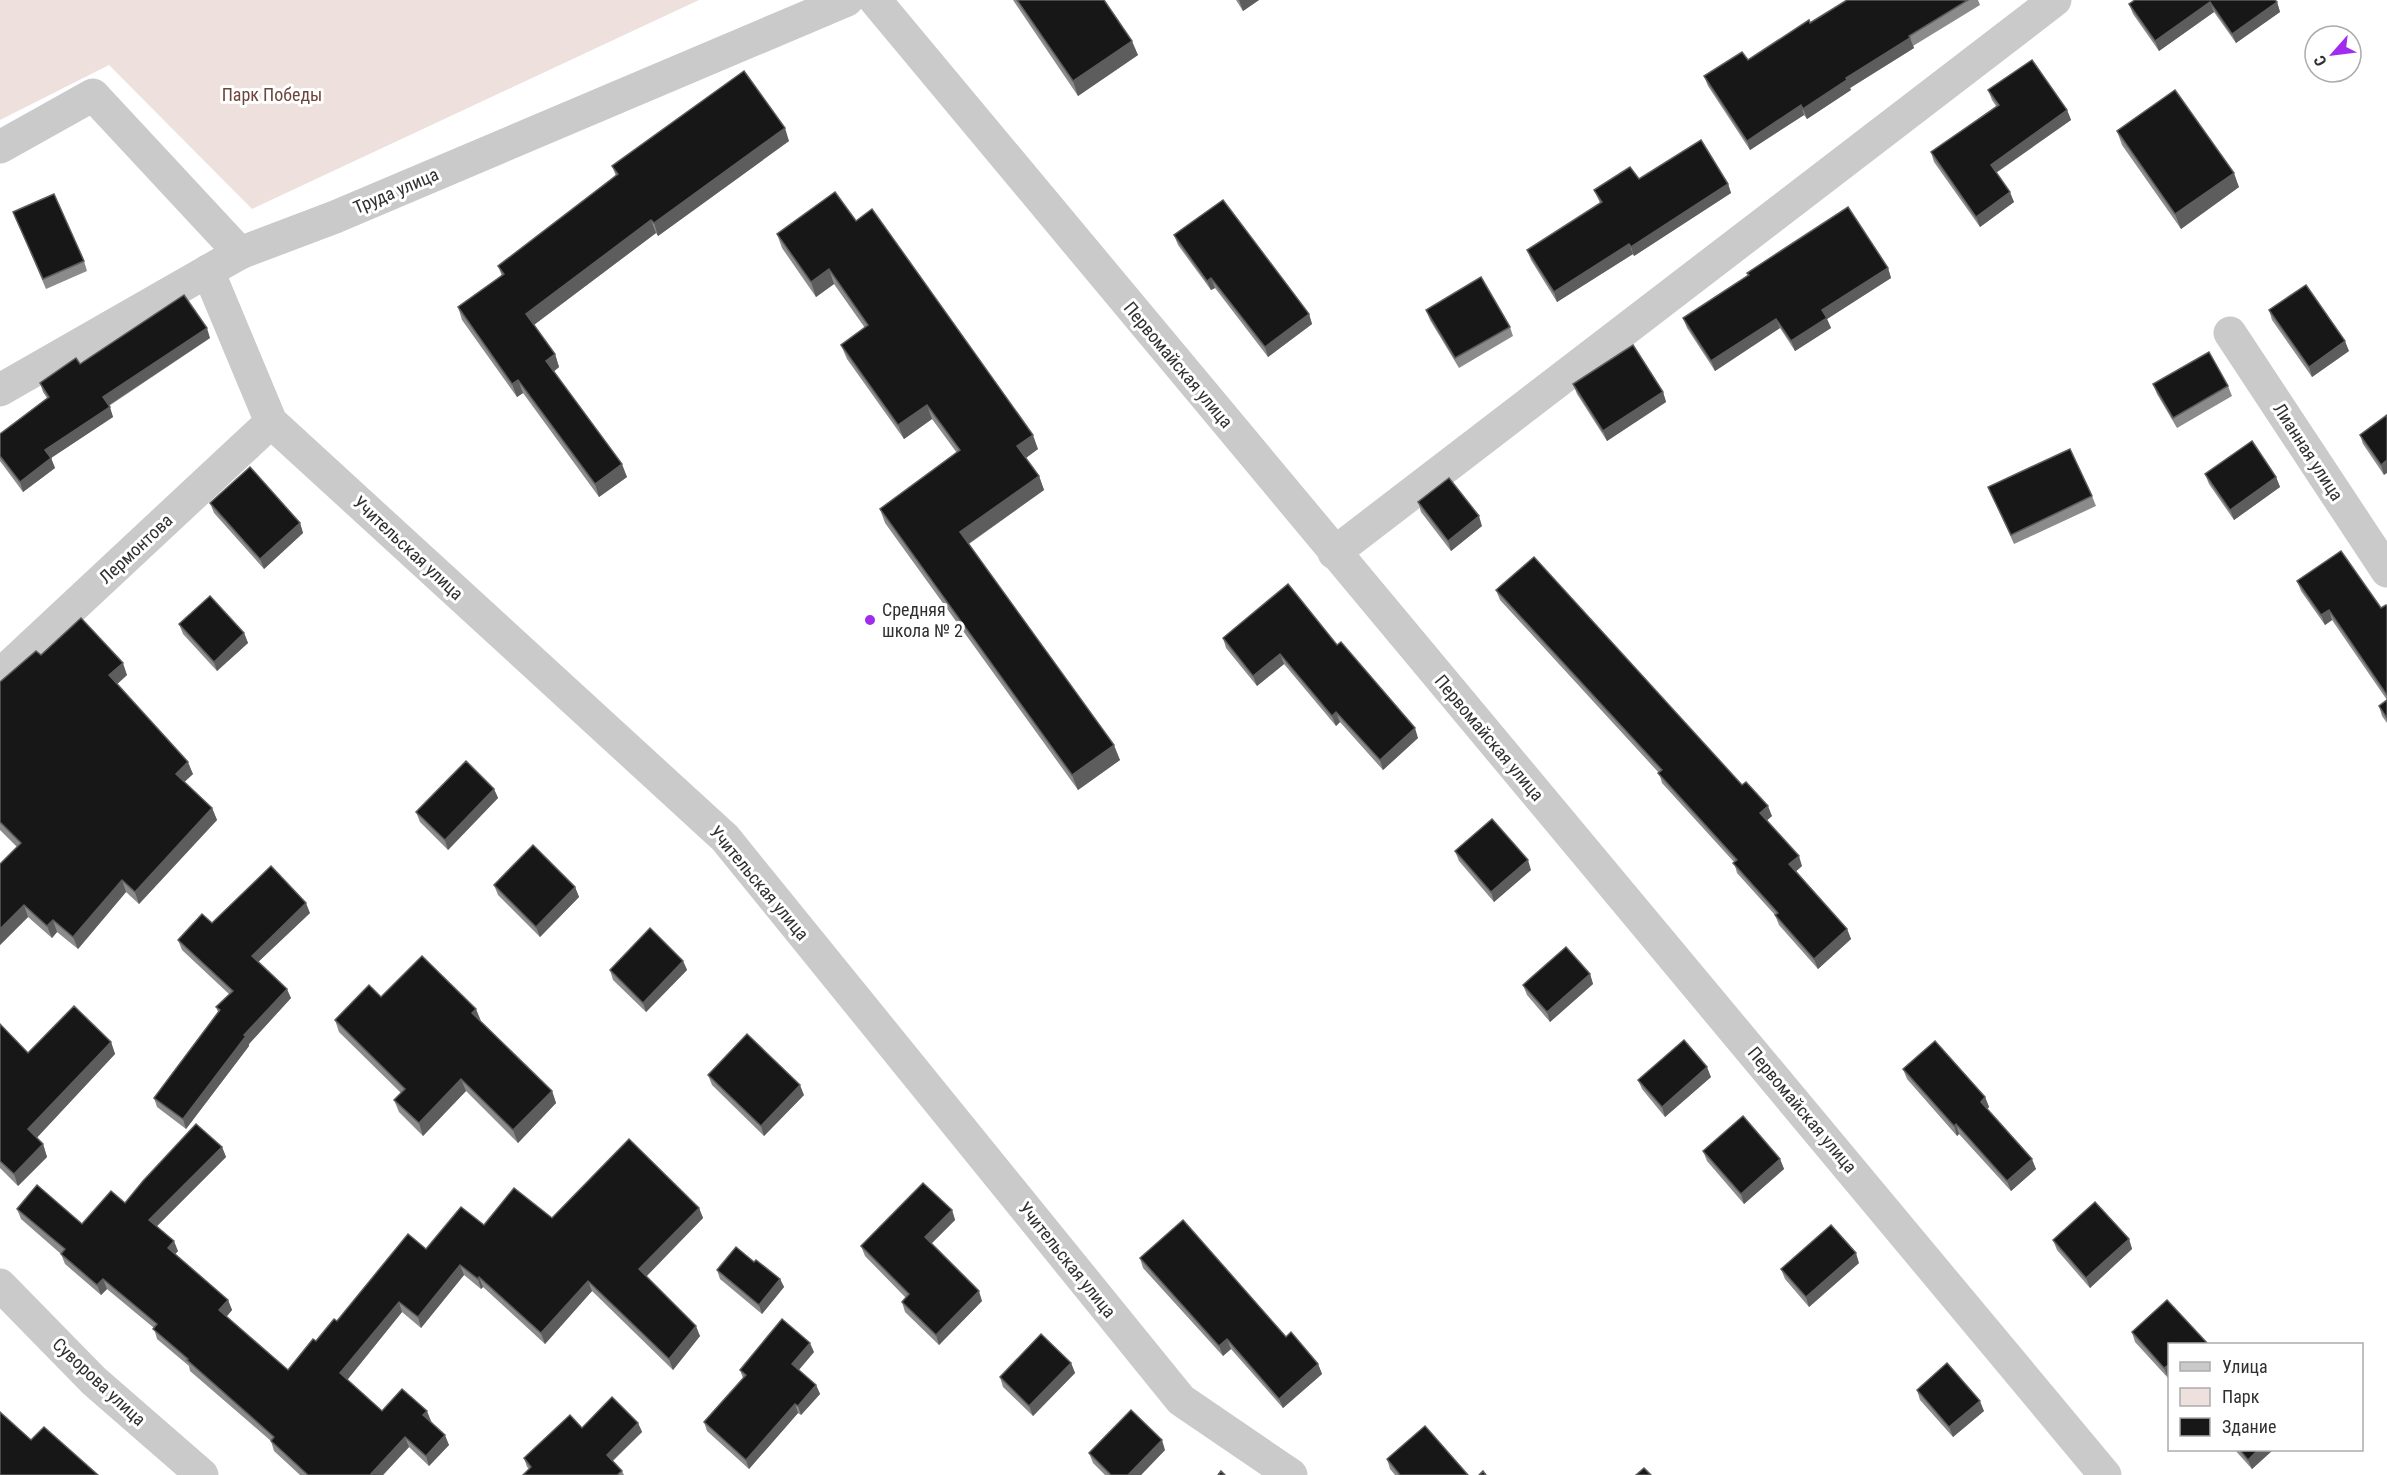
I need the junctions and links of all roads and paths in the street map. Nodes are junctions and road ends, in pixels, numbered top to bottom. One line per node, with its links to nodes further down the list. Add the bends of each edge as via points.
1 (847, 0): 5 (street, Труда улица, via 335,217)
2 (875, 0): 10 (street, Первомайская улица)
3 (2055, 0): 10 (street)
4 (0, 147): 5 (street, via 93,95)
5 (240, 253): 6 (street)
6 (208, 271): 8 (street); 9 (street, Учительская улица)
7 (2230, 333): 11 (street, Лианная улица)
8 (0, 390)
9 (272, 422): 12 (street, Лермонтова); 15 (street, Учительская улица, via 725,838 1181,1400)
10 (1334, 553): 16 (street, Первомайская улица)
11 (2387, 571)
12 (0, 675)
13 (0, 1285): 14 (street, Суворова улица, via 94,1381)
14 (202, 1475)
15 (1291, 1475)
16 (2105, 1475)

